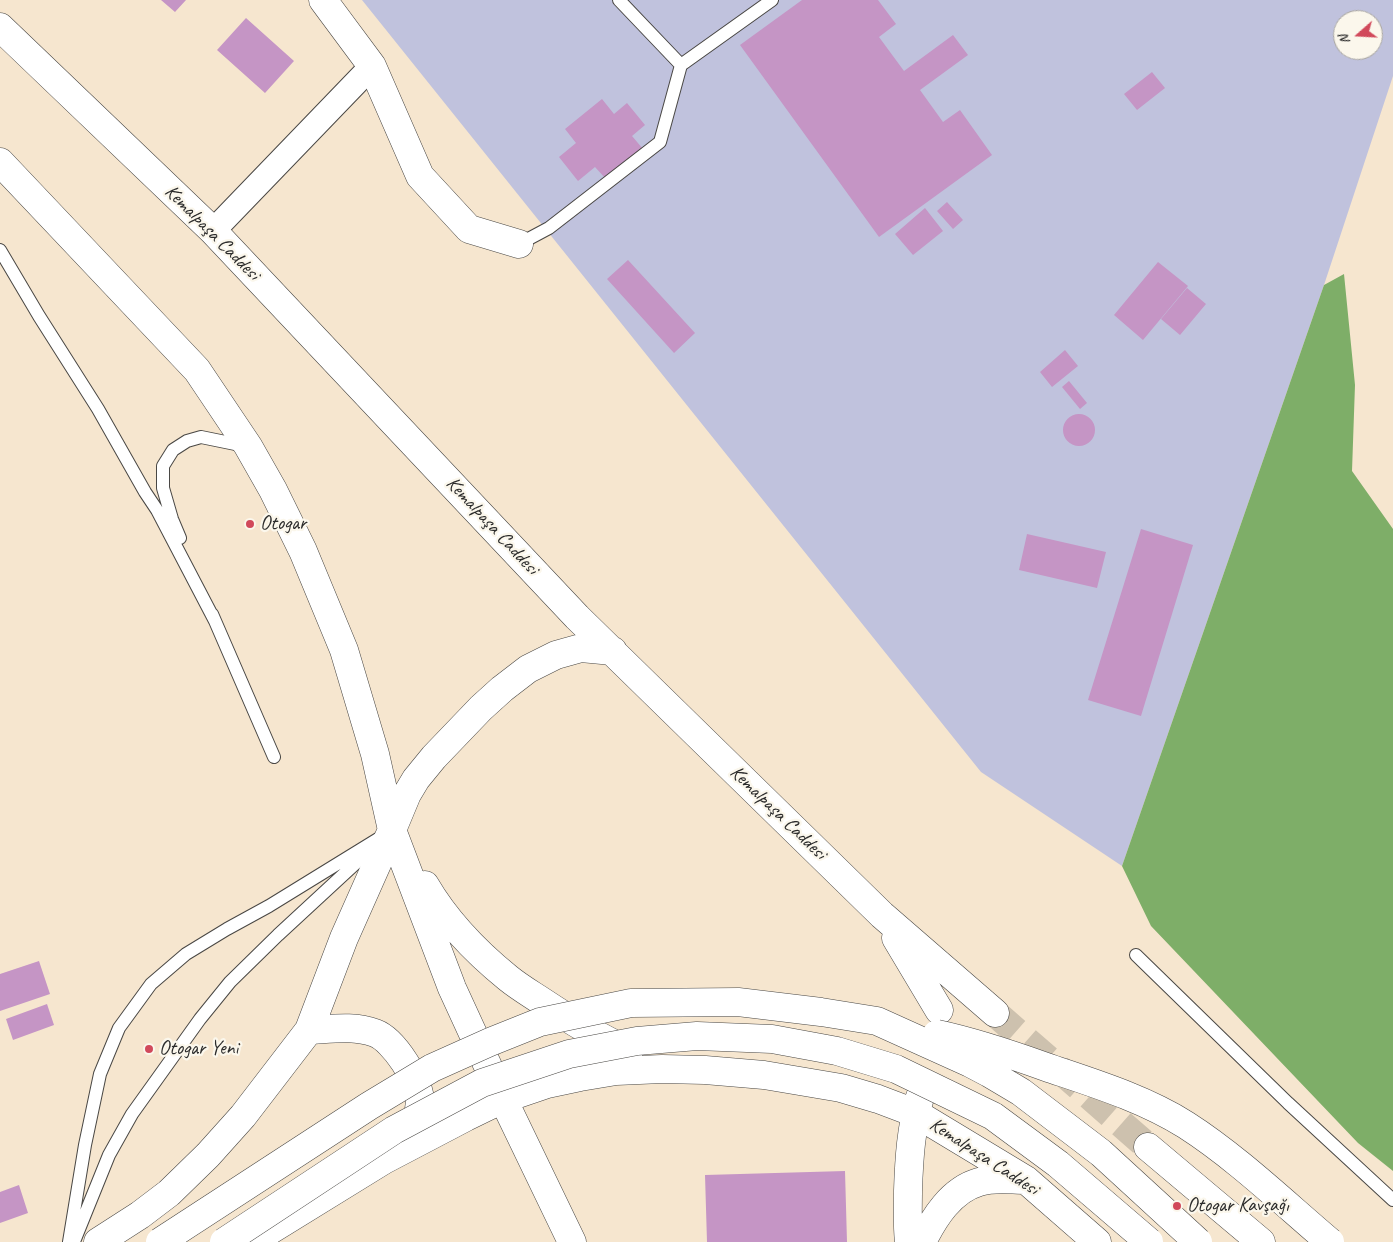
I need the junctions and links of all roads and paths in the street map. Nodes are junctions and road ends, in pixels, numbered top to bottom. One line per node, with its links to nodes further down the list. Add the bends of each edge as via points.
1 (323, 0): 6 (main road)
2 (620, 0): 5 (lane)
3 (772, 0): 5 (lane)
4 (0, 27): 8 (main road, Kemalpaşa Caddesi)
5 (681, 65): 9 (lane, via 660,142 549,228)
6 (372, 66): 8 (street); 9 (main road, via 420,176 469,229)
7 (0, 162): 11 (main road, via 197,370)
8 (213, 231): 13 (main road, Kemalpaşa Caddesi, via 577,617)
9 (519, 244)
10 (0, 250): 12 (lane, via 157,510)
11 (248, 446): 12 (lane, via 201,437 173,450 163,466 163,488 172,519); 15 (main road, via 303,551 344,650 375,754)
12 (215, 621): 14 (lane)
13 (613, 651): 15 (main road, via 581,648 556,655 528,669 502,689 416,779); 16 (main road, Kemalpaşa Caddesi)
14 (274, 757)
15 (392, 830): 21 (main road, via 344,938); 22 (main road, via 443,912 483,957 510,979 609,1042 660,1061); 23 (main road, via 452,988); 29 (lane, via 186,954 151,984 119,1028 100,1074); 30 (lane, via 253,959 200,1019 132,1114 109,1155)
16 (882, 915): 18 (main road); 19 (main road, Kemalpaşa Caddesi)
17 (1136, 955): 28 (lane, via 1288,1104)
18 (939, 1010)
19 (995, 1014)
20 (876, 1022): 32 (main road, bridge, via 738,1002 631,1003 540,1022 432,1068); 40 (main road, bridge, via 970,1062 1021,1092 1101,1153); 42 (main road, bridge, via 950,1037 1021,1058 1160,1111 1216,1146)
21 (309, 1030): 26 (main road, via 352,1027 376,1033 392,1045 413,1076 420,1100 416,1124 406,1140); 31 (main road, via 208,1156 169,1193)
22 (705, 1070): 23 (main road, via 599,1074 560,1080); 24 (main road, Kemalpaşa Caddesi, via 764,1074)
23 (503, 1099): 26 (main road); 35 (main road)
24 (918, 1104): 27 (main road, Kemalpaşa Caddesi); 36 (main road, via 911,1139)
25 (1148, 1147): 41 (main road)
26 (384, 1160): 34 (main road)
27 (1026, 1180): 37 (main road, via 990,1180 969,1186 942,1208); 38 (main road, Kemalpaşa Caddesi)
28 (1393, 1200)
29 (69, 1242)
30 (73, 1242)
31 (98, 1242)
32 (160, 1242)
33 (224, 1242): 39 (main road, bridge, via 394,1130 482,1083 569,1054 637,1040 697,1036 772,1039 837,1051 896,1069 993,1116 1058,1164)
34 (251, 1242)
35 (572, 1242)
36 (909, 1242)
37 (922, 1242)
38 (1097, 1242)
39 (1149, 1242)
40 (1198, 1242)
41 (1260, 1242)
42 (1330, 1242)

